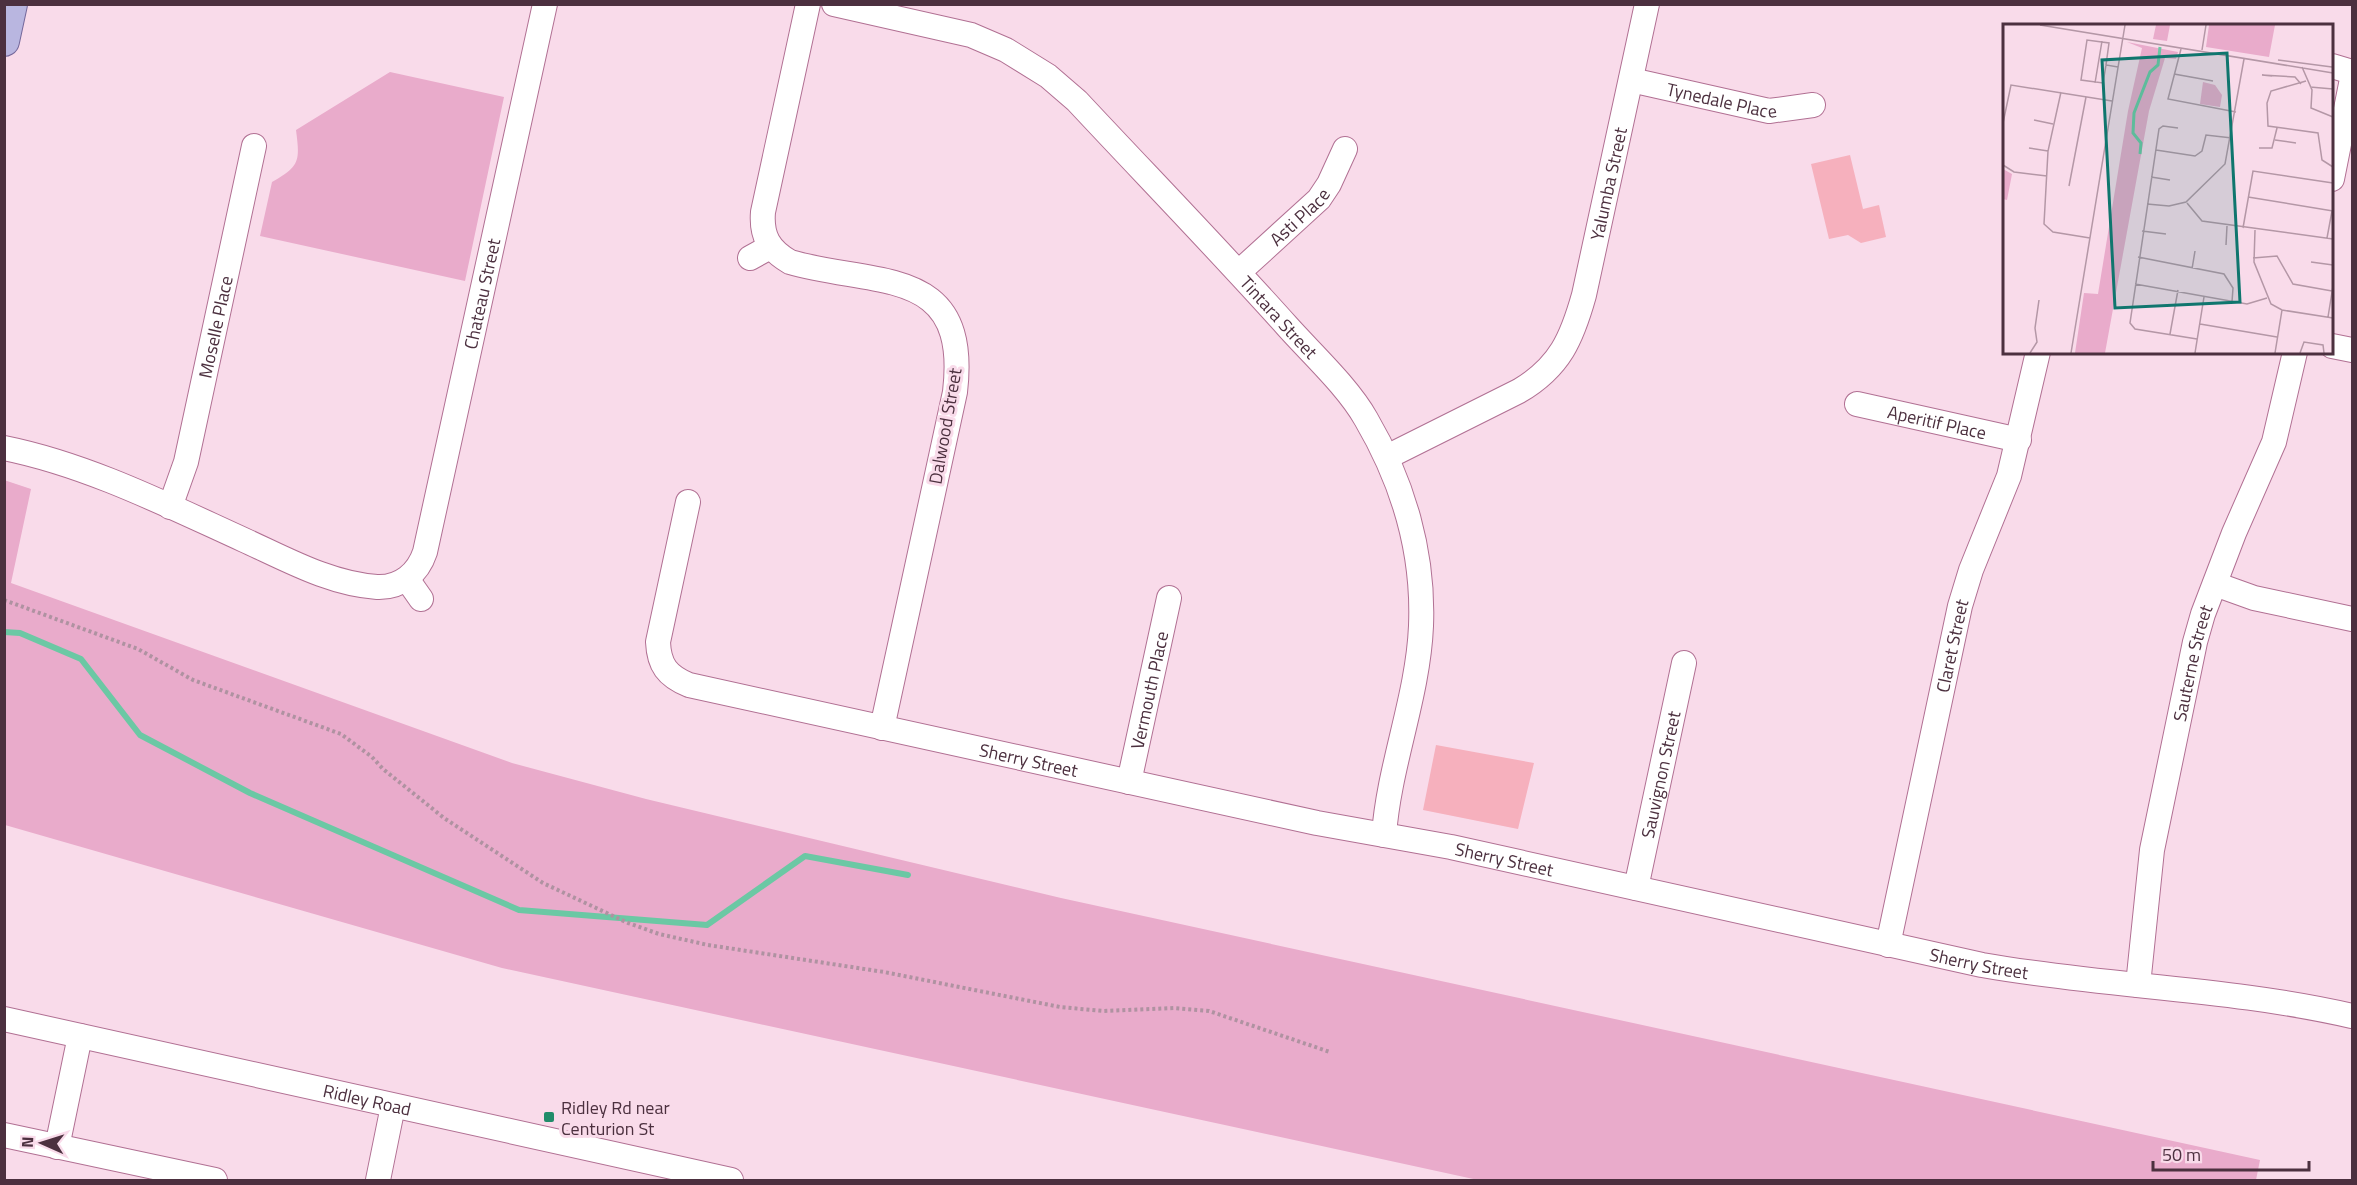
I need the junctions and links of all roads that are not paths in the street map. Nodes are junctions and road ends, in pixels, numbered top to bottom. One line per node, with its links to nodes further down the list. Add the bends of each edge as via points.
1 (12, 4): 6 (main road)
2 (545, 4): 26 (street, Chateau Street, via 425,552)
3 (808, 4): 32 (street, Dalwood Street, via 763,212 760,252 796,264 915,289 938,307 954,335 957,351 955,392)
4 (834, 4): 15 (street, Tintara Street, via 971,35 1006,50 1048,76 1077,101)
5 (1647, 4): 10 (street, Yalumba Street)
6 (4, 41)
7 (2333, 67): 8 (street)
8 (2352, 72)
9 (2352, 79): 14 (street)
10 (1631, 80): 11 (street, Tynedale Place, via 1769,111); 23 (street, Yalumba Street, via 1566,363 1520,391)
11 (1813, 105)
12 (254, 146): 25 (street, Moselle Place, via 186,462)
13 (1345, 149): 15 (street, Asti Place, via 1318,199)
14 (2333, 169)
15 (1239, 272): 23 (street, Tintara Street, via 1365,416)
16 (2333, 345): 17 (street)
17 (2352, 350)
18 (2038, 354): 21 (street, Claret Street)
19 (2295, 354): 27 (street, Sauterne Street, via 2274,442)
20 (1857, 404): 21 (street, Aperitif Place)
21 (2019, 441): 36 (street, Claret Street, via 1960,606)
22 (4, 448): 25 (street, via 56,461)
23 (1387, 457): 34 (street, Tintara Street, via 1416,544 1421,626)
24 (688, 502): 32 (street, Sherry Street, via 660,627 655,673 689,685)
25 (170, 507): 26 (street, via 328,576 378,587)
26 (407, 579): 29 (street)
27 (2215, 584): 30 (street, via 2254,598); 37 (street, Sauterne Street, via 2195,642 2160,802)
28 (1169, 598): 33 (street, Vermouth Place)
29 (421, 599)
30 (2352, 619)
31 (1684, 663): 35 (street, Sauvignon Street)
32 (882, 728): 33 (street, Sherry Street)
33 (1129, 782): 34 (street, Sherry Street)
34 (1384, 835): 35 (street, Sherry Street)
35 (1636, 888): 36 (street, Sherry Street)
36 (1888, 945): 37 (street, Sherry Street, via 2039,975)
37 (2138, 985): 38 (street, Sherry Street, via 2305,1005)
38 (2352, 1016)
39 (4, 1019): 40 (street, Ridley Road)
40 (80, 1036): 41 (street, Ridley Road); 43 (street)
41 (393, 1106): 45 (street); 46 (street, Ridley Road)
42 (4, 1135): 43 (street)
43 (57, 1146): 44 (street)
44 (215, 1180)
45 (378, 1180)
46 (731, 1180)

